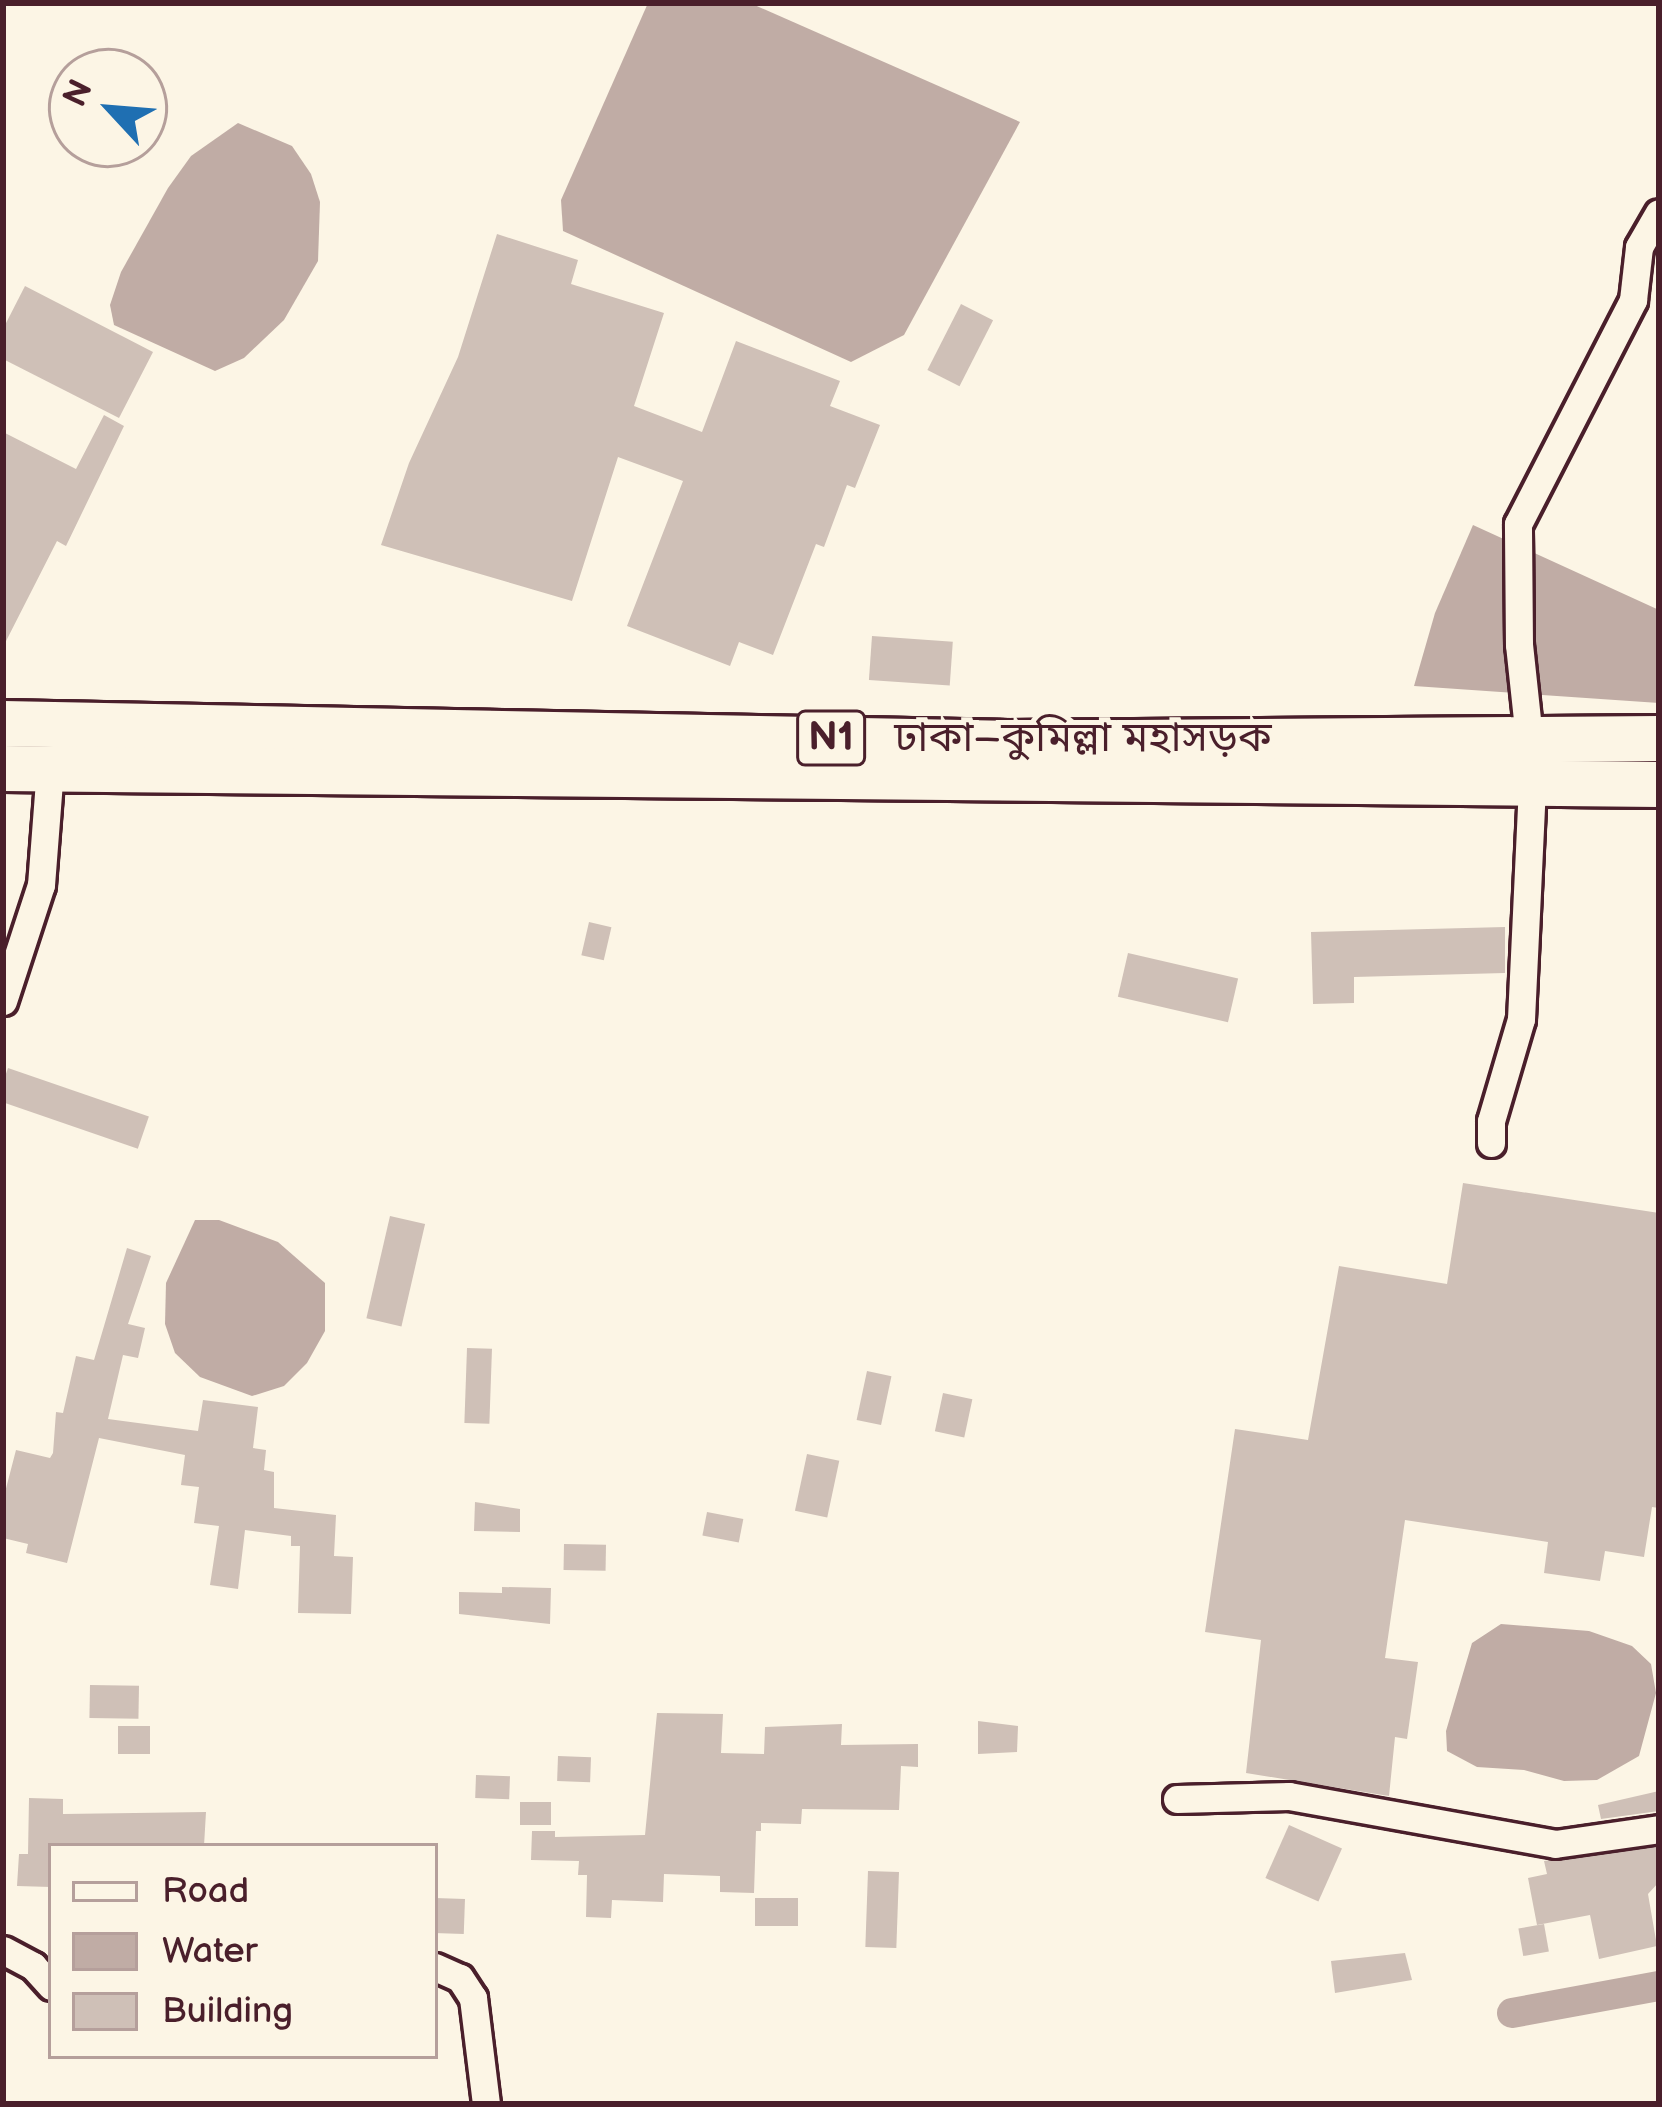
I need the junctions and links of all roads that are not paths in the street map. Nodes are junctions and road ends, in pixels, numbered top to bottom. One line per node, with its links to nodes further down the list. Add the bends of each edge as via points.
1 (1659, 213): 3 (street, via 1639,247 1633,299 1518,524)
2 (3, 723): 3 (highway, ঢাকা–কুমিল্লা মহাসড়ক / N1, via 1007,743)
3 (1529, 738): 4 (highway, ঢাকা–কুমিল্লা মহাসড়ক / N1)
4 (1659, 738)
5 (3, 768): 6 (highway, ঢাকা–কুমিল্লা মহাসড়ক / N1)
6 (50, 768): 7 (highway, ঢাকা–কুমিল্লা মহাসড়ক / N1); 9 (street, via 41,884)
7 (1532, 783): 8 (highway, ঢাকা–কুমিল্লা মহাসড়ক / N1); 10 (street, via 1521,1019)
8 (1659, 784)
9 (3, 1001)
10 (1491, 1143)
11 (1177, 1799): 12 (street, via 1289,1796 1556,1844)
12 (1659, 1829)
13 (3, 1950): 15 (street)
14 (438, 1968): 16 (street, via 460,1978 473,1998)
15 (48, 1983)
16 (486, 2104)

